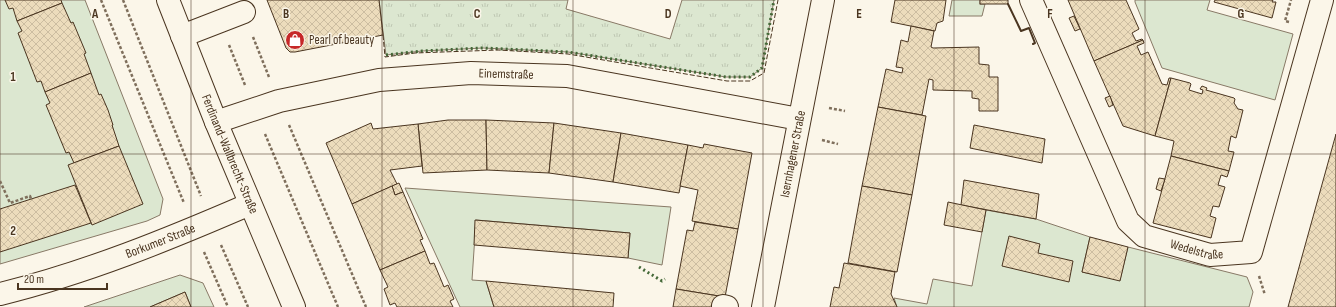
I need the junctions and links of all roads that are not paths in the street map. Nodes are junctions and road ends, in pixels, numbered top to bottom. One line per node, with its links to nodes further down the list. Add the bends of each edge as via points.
1 (168, 0): 6 (street, Ferdinand-Wallbrecht-Straße)
2 (823, 0): 7 (street, Isernhagener Straße)
3 (1032, 0): 4 (street, Wedelstraße, via 1128,221 1144,236 1210,255 1251,252)
4 (1321, 3)
5 (244, 12): 6 (street)
6 (182, 36): 8 (street, Ferdinand-Wallbrecht-Straße)
7 (799, 119): 8 (street, Einemstraße, via 567,76 471,73 378,80 279,101); 12 (street, Isernhagener Straße)
8 (216, 122): 9 (street, Ferdinand-Wallbrecht-Straße)
9 (250, 204): 10 (street, Borkumer Straße, via 110,260 40,284); 11 (street, Ferdinand-Wallbrecht-Straße)
10 (0, 294)
11 (294, 307)
12 (763, 307)

